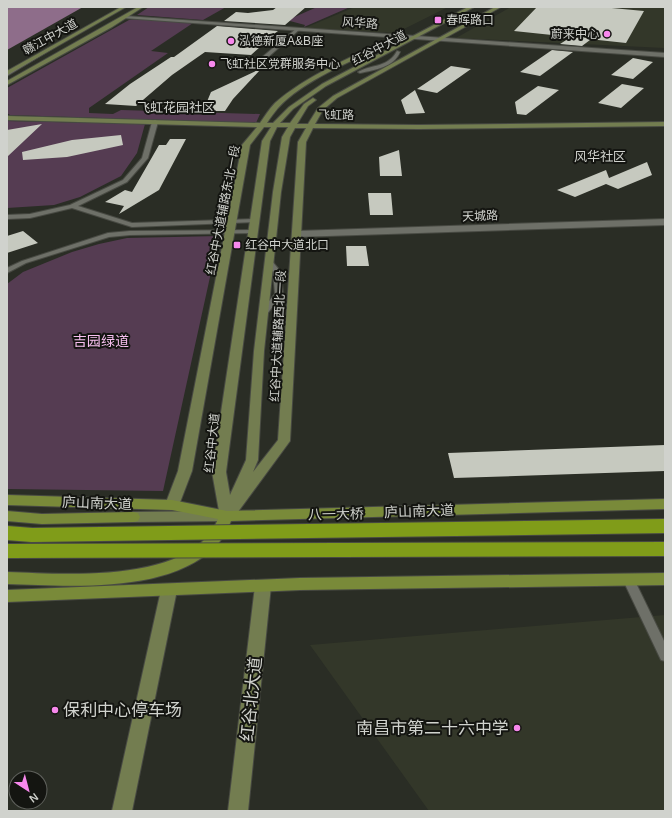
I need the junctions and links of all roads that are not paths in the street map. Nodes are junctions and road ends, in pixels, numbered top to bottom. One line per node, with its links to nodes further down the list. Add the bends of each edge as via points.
1 (111, 7): 14 (street, 赣江中大道)
2 (124, 7): 18 (street, 赣江中大道)
3 (141, 7): 8 (street)
4 (457, 7): 10 (street, 红谷中大道辅路东北一段)
5 (472, 7): 11 (street, 红谷中大道)
6 (483, 7): 12 (street, 红谷中大道)
7 (499, 7): 13 (street, 红谷中大道辅路西北一段)
8 (125, 17): 9 (street, 风华路); 20 (street)
9 (298, 29): 10 (street, 风华路); 16 (lane)
10 (400, 36): 11 (street, 风华路); 24 (street, 红谷中大道辅路东北一段, via 294,91 276,106)
11 (415, 36): 12 (street, 风华路); 25 (street, 红谷中大道, via 324,85 291,108)
12 (427, 37): 13 (street, 风华路); 17 (street, 红谷中大道)
13 (441, 38): 15 (street, 风华路); 19 (street, 红谷中大道辅路西北一段)
14 (26, 55)
15 (665, 55)
16 (256, 65)
17 (360, 72): 19 (street); 26 (street, 红谷中大道, via 306,105)
18 (7, 74)
19 (360, 83): 27 (street, 红谷中大道辅路西北一段, via 320,109)
20 (7, 84)
21 (7, 118): 22 (street, 飞虹路)
22 (154, 122): 24 (street, 飞虹路); 28 (lane, via 145,158 125,181)
23 (665, 124): 27 (street, 飞虹路)
24 (262, 125): 25 (street, 飞虹路); 31 (street, 红谷中大道辅路东北一段, via 246,145)
25 (275, 125): 26 (street, 飞虹路); 30 (street, 红谷中大道, via 266,141)
26 (292, 126): 27 (street, 飞虹路); 38 (street, 红谷中大道, via 286,137)
27 (310, 126): 37 (street, 红谷中大道辅路西北一段, via 302,142)
28 (72, 206): 29 (lane, via 30,216); 33 (lane)
29 (7, 217)
30 (255, 221): 31 (lane); 35 (street, 红谷中大道)
31 (232, 222): 33 (lane); 34 (street, 红谷中大道辅路东北一段)
32 (665, 222): 37 (street, 天城路)
33 (132, 225): 36 (lane)
34 (231, 232): 35 (lane); 36 (lane); 43 (street, 红谷中大道辅路东北一段, via 185,471)
35 (253, 232): 45 (street, 红谷中大道, via 219,472)
36 (130, 233): 39 (lane, via 108,235 24,262)
37 (296, 234): 45 (street, 红谷中大道辅路西北一段, via 284,441)
38 (269, 261): 40 (street, 红谷中大道); 40 (lane, via 277,272 279,294)
39 (7, 271)
40 (263, 312): 45 (street, 红谷中大道, via 252,460)
41 (7, 500): 43 (main road, 庐山南大道)
42 (665, 504): 45 (main road, 庐山南大道)
43 (172, 505): 45 (main road, 庐山南大道)
44 (7, 516): 46 (main road, via 42,519)
45 (227, 516): 46 (street); 51 (main road, via 210,543 187,560 166,568 119,578)
46 (133, 517)
47 (665, 526): 48 (highway, 八一大桥, bridge, via 32,535)
48 (7, 533)
49 (665, 549): 50 (highway, bridge)
50 (7, 551)
51 (7, 578)
52 (665, 579): 53 (main road)
53 (629, 580): 54 (main road); 57 (lane)
54 (263, 586): 55 (main road); 59 (street, 红谷北大道)
55 (169, 590): 56 (main road); 58 (street)
56 (7, 596)
57 (665, 656)
58 (122, 811)
59 (238, 811)

